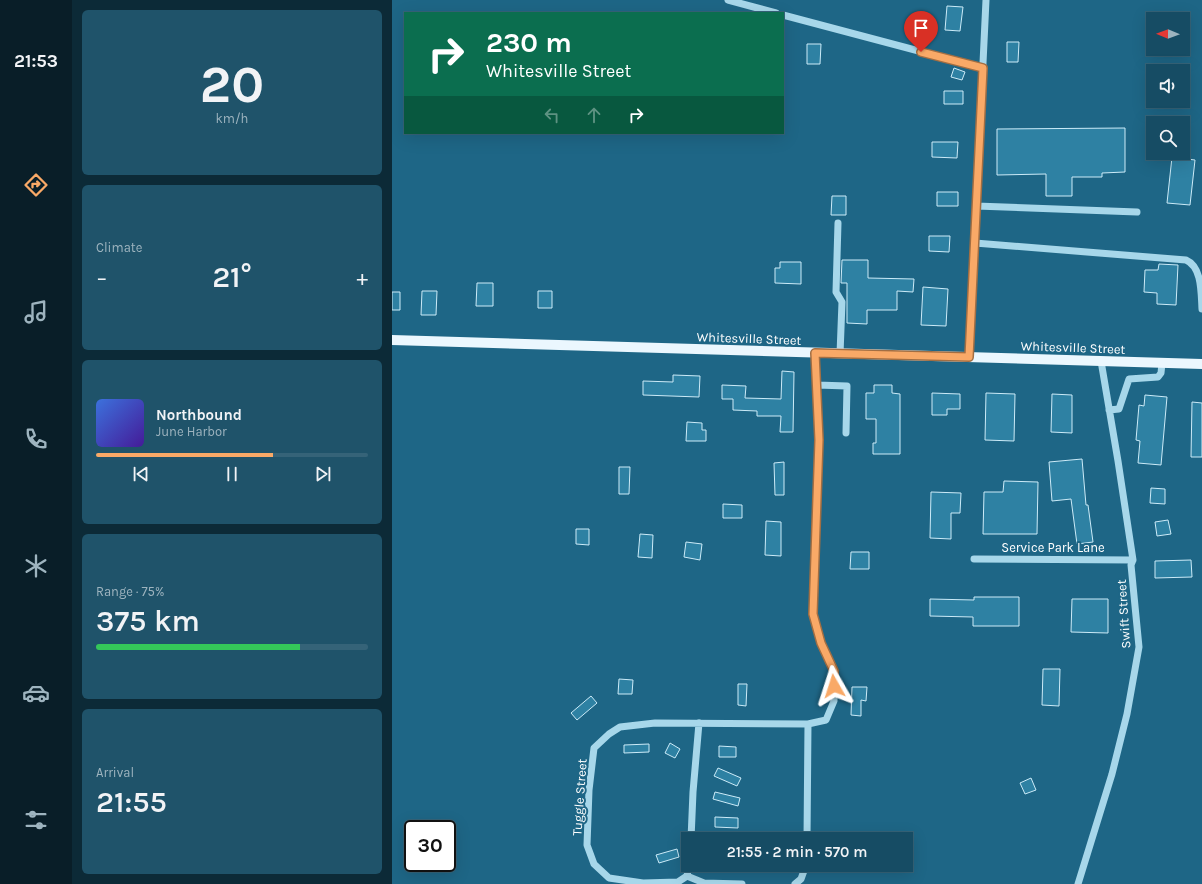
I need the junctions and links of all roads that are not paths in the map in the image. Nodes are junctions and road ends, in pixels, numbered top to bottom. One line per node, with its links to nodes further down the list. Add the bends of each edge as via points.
1 (728, 0): 3 (street)
2 (986, 0): 5 (street)
3 (772, 12)
4 (784, 15): 5 (street)
5 (983, 68): 6 (street)
6 (976, 206): 7 (street); 9 (street)
7 (1137, 212)
8 (838, 223): 15 (street, via 836,292 842,302)
9 (975, 243): 11 (street, via 1186,260); 16 (street)
10 (1202, 261): 11 (street)
11 (1200, 266): 12 (street)
12 (1202, 309)
13 (392, 340): 14 (main road, Whitesville Street)
14 (815, 353): 15 (main road, Whitesville Street); 20 (street, Tuggle Street)
15 (840, 354): 16 (main road, Whitesville Street)
16 (969, 357): 17 (main road, Whitesville Street)
17 (1101, 361): 18 (main road, Whitesville Street); 21 (street, Swift Street)
18 (1162, 363): 19 (main road, Whitesville Street); 21 (street, via 1158,377 1129,379 1119,409)
19 (1202, 364)
20 (817, 385): 22 (street, via 847,386); 26 (street, Tuggle Street, via 819,440 813,614 821,643 834,671 834,701 826,720)
21 (1109, 410): 24 (street, Swift Street)
22 (846, 433)
23 (974, 559): 24 (street, Service Park Lane)
24 (1133, 560): 34 (street, Swift Street, via 1139,646 1127,714 1112,774)
25 (699, 723): 26 (street, Tuggle Street); 27 (street); 31 (street, Tuggle Street, via 655,723 620,727 594,748 589,790 587,845 594,864 609,878 643,883 678,882)
26 (808, 724): 28 (street)
27 (691, 832)
28 (807, 832)
29 (688, 872): 31 (street)
30 (804, 872): 33 (street, via 801,879)
31 (687, 876): 32 (street, via 704,883)
32 (742, 884)
33 (795, 884)
34 (1078, 884)

